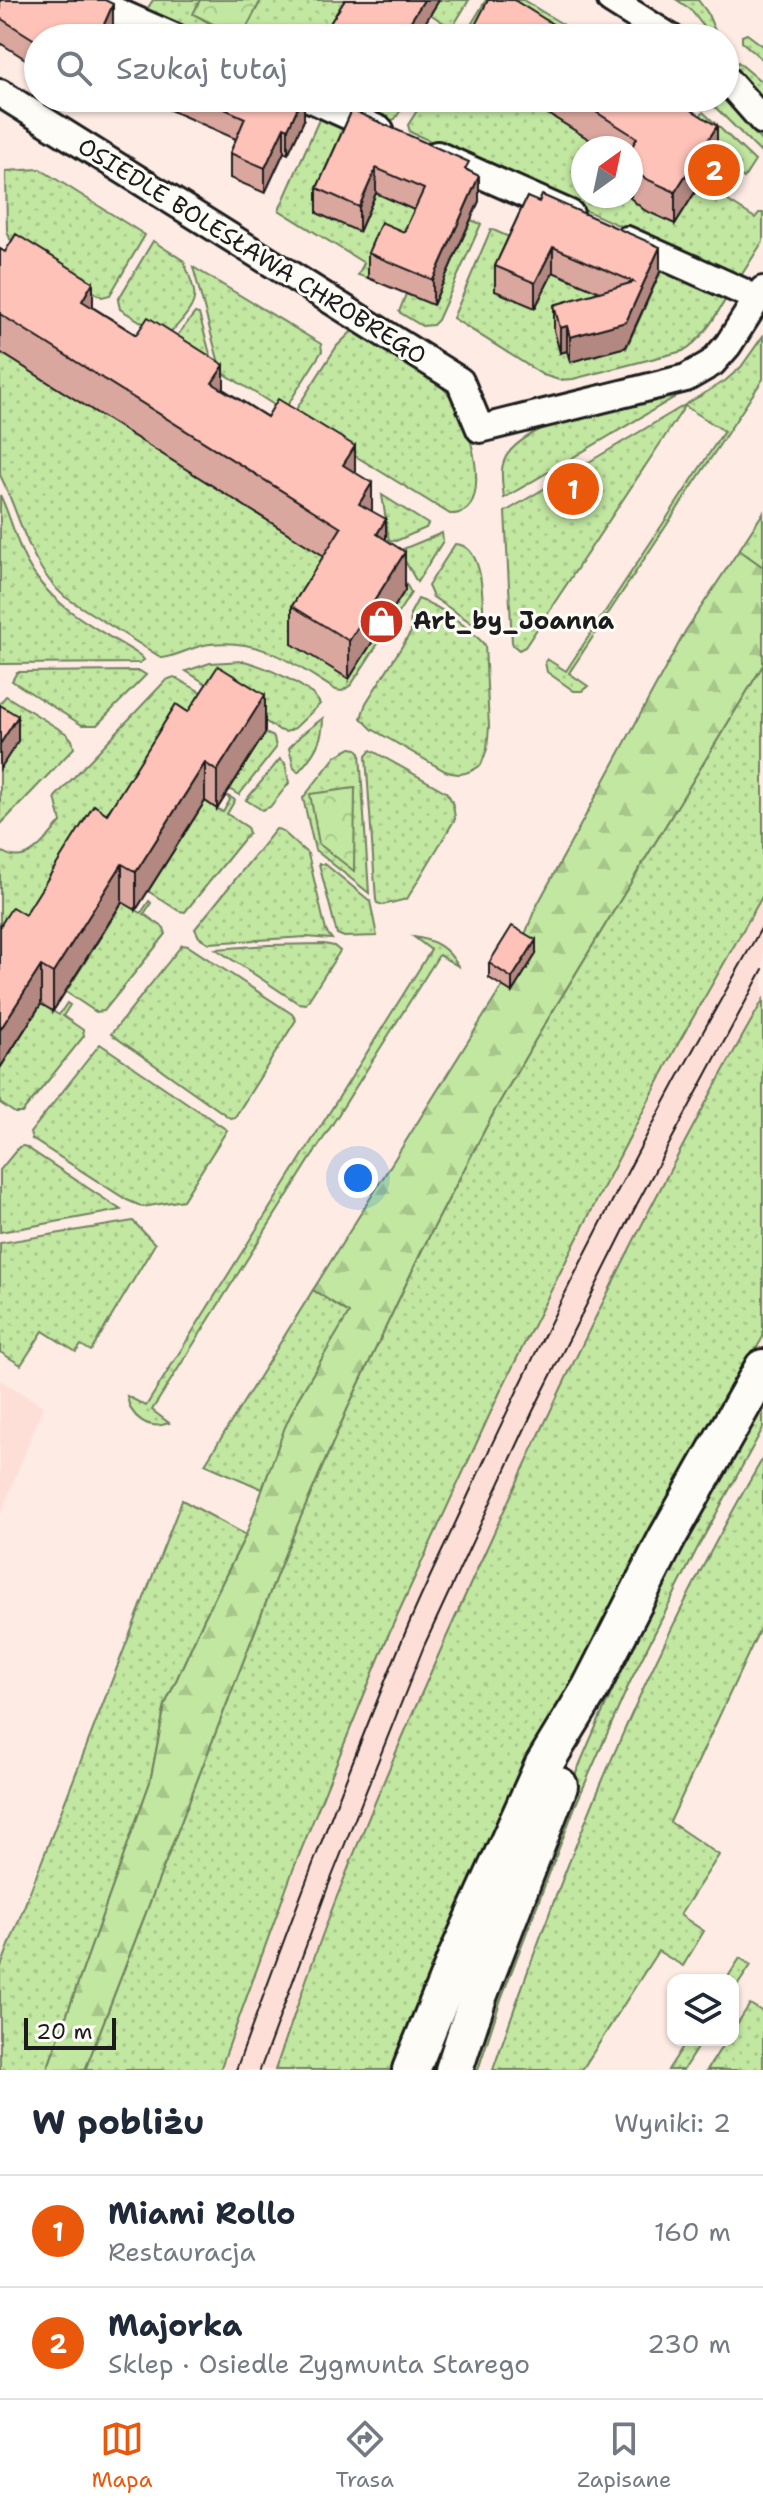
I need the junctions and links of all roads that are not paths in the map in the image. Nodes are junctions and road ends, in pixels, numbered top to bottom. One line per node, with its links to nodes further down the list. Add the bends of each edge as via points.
1 (90, 0): 3 (street)
2 (611, 0): 4 (street)
3 (144, 24)
4 (649, 24)
5 (0, 93): 7 (street, OSIEDLE BOLESŁAWA CHROBREGO)
6 (739, 94): 10 (street)
7 (24, 108)
8 (30, 112): 11 (street, OSIEDLE BOLESŁAWA CHROBREGO, via 460,381 480,429 686,378 712,363 728,345)
9 (341, 112): 11 (street)
10 (763, 121)
11 (752, 291)
12 (763, 1368): 13 (street)
13 (590, 1689): 14 (street, via 543,1766); 15 (street, via 563,1777)
14 (411, 2070)
15 (454, 2070)

